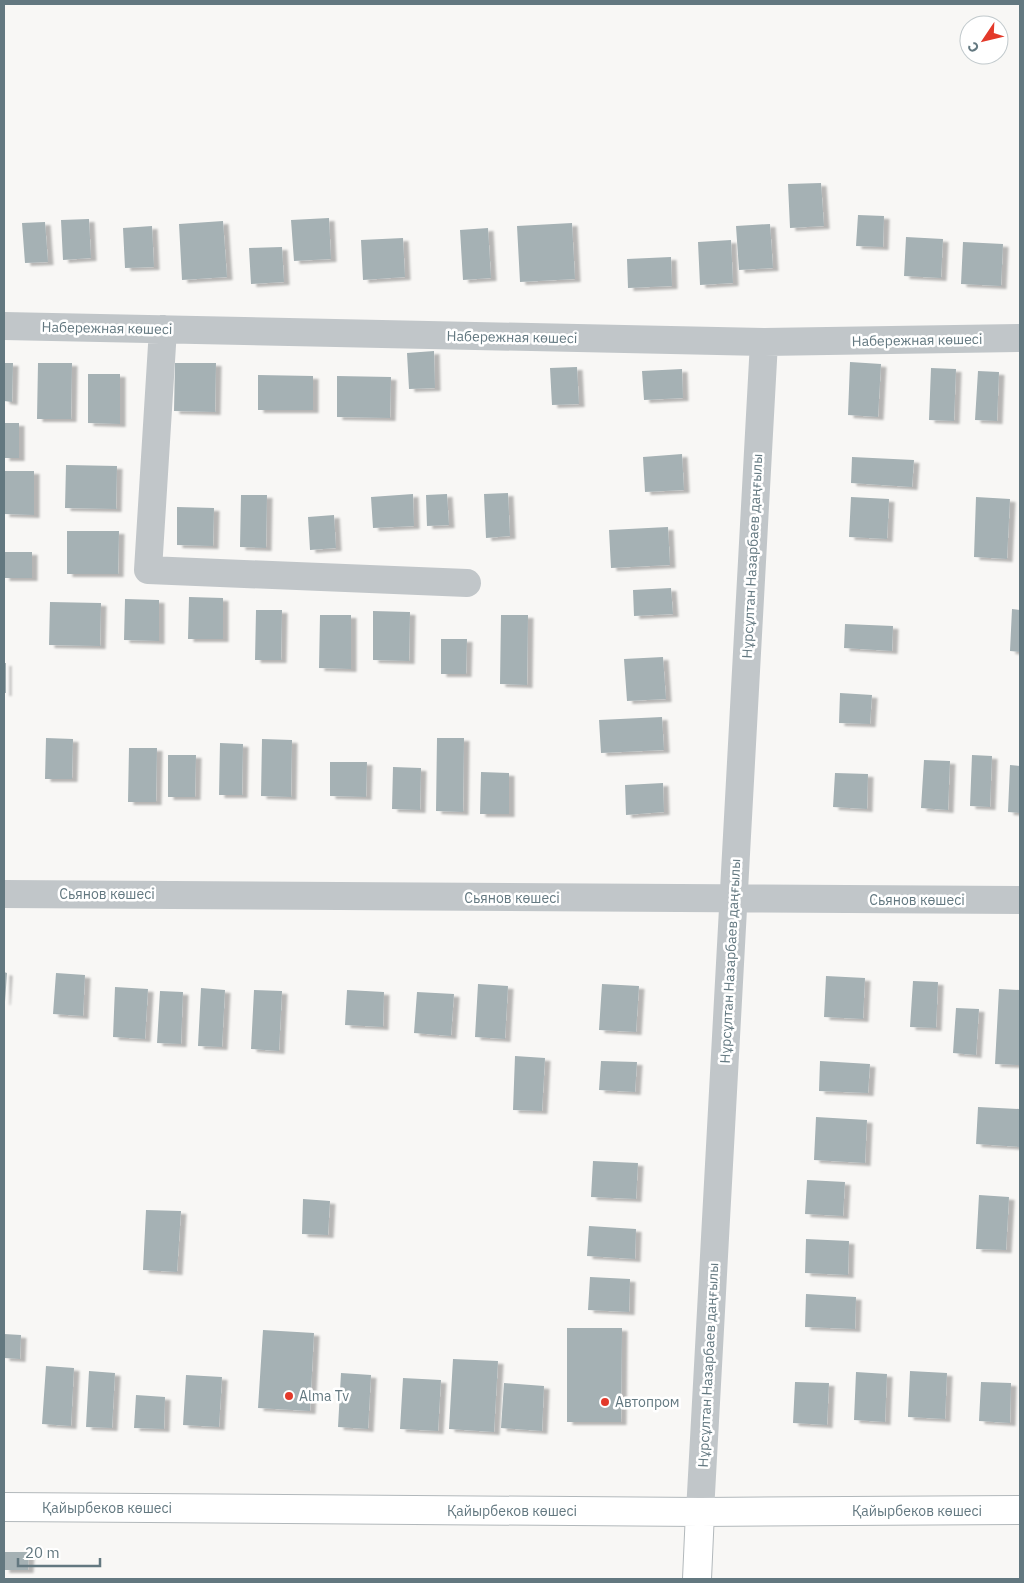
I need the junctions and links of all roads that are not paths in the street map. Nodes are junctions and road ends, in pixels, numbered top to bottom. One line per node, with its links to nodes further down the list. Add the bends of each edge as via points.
1 (4, 326): 2 (street, Набережная көшесі)
2 (163, 329): 4 (street, Набережная көшесі); 5 (street, via 148,570)
3 (1020, 338): 4 (street, Набережная көшесі)
4 (764, 342): 7 (street, Нұрсұлтан Назарбаев даңғылы)
5 (467, 583)
6 (4, 894): 7 (street, Сьянов көшесі)
7 (733, 900): 8 (street, Сьянов көшесі); 11 (street, Нұрсұлтан Назарбаев даңғылы)
8 (1020, 900)
9 (4, 1507): 11 (main road, Қайырбеков көшесі)
10 (1020, 1510): 11 (main road, Қайырбеков көшесі)
11 (700, 1512): 12 (main road, Нұрсұлтан Назарбаев даңғылы)
12 (697, 1579)

